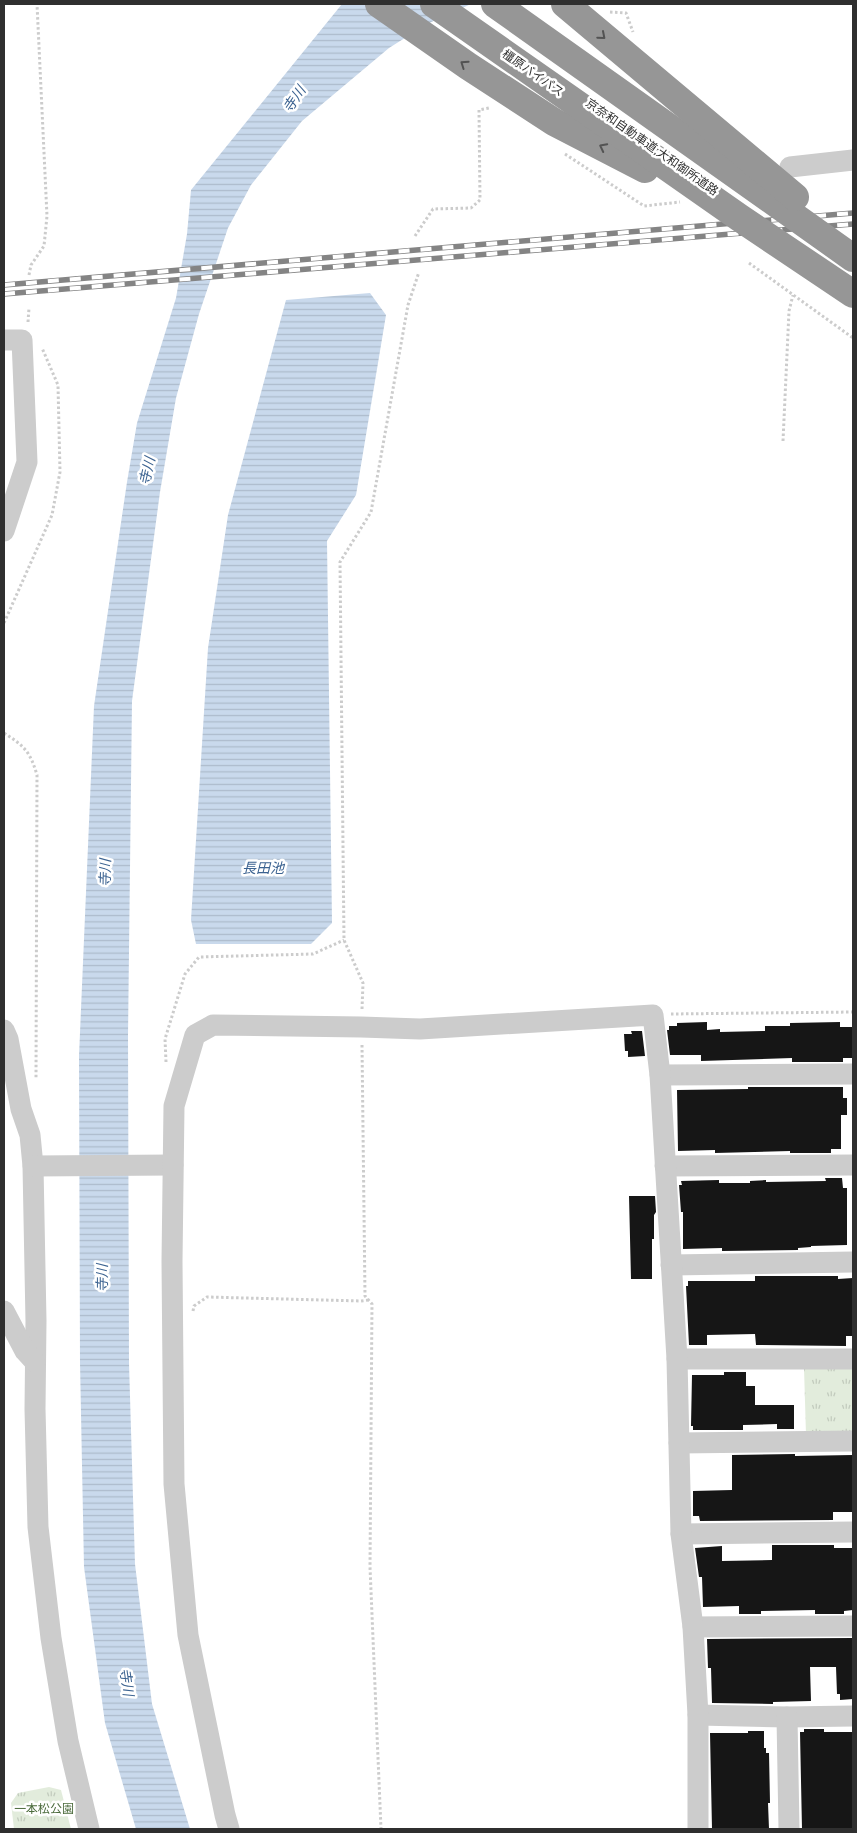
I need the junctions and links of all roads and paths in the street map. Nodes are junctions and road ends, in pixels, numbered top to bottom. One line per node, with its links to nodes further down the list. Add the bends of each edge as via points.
1 (37, 4): 17 (path, via 47,216 44,246)
2 (379, 4): 11 (highway, one-way to 2, bridge, via 554,122)
3 (434, 4): 11 (highway, 橿原バイパス, bridge)
4 (453, 4): 18 (highway, 京奈和自動車道;大和御所道路)
5 (496, 4): 14 (highway, 京奈和自動車道;大和御所道路, bridge)
6 (518, 4): 13 (highway)
7 (565, 4): 13 (highway, one-way to 13, bridge)
8 (496, 111): 12 (path, via 488,107 479,110 480,200 471,208 433,208)
9 (853, 160): 10 (street)
10 (790, 167)
11 (740, 218): 19 (highway, 橿原バイパス, bridge)
12 (415, 236)
13 (853, 247)
14 (853, 258)
15 (749, 263): 20 (path)
16 (419, 272): 28 (path, via 408,305 371,512 340,562)
17 (29, 275)
18 (853, 289)
19 (853, 294)
20 (793, 295): 21 (path); 24 (path, via 789,311)
21 (853, 338)
22 (4, 340): 25 (street, via 22,340 27,462)
23 (42, 346): 26 (path, via 58,385 60,472 52,515)
24 (783, 441)
25 (4, 531)
26 (4, 623)
27 (4, 732): 36 (path, via 23,746 32,758 37,775)
28 (344, 940): 31 (path, via 363,983); 33 (path, via 313,954 199,957 185,974 165,1039)
29 (853, 1012): 30 (path)
30 (653, 1015): 31 (street, via 420,1029); 35 (street)
31 (362, 1027): 38 (street, via 212,1025 195,1035 174,1106); 43 (path, via 365,1296)
32 (4, 1030): 39 (street, via 21,1109)
33 (167, 1067)
34 (853, 1074): 35 (street)
35 (660, 1075): 40 (street)
36 (36, 1081)
37 (853, 1164): 40 (street)
38 (167, 1165): 39 (street); 59 (street, via 172,1260 174,1484 188,1635)
39 (38, 1166): 48 (street)
40 (665, 1166): 42 (street)
41 (853, 1262): 42 (street)
42 (671, 1266): 46 (street)
43 (369, 1300): 45 (path, via 208,1297 194,1306); 60 (path, via 372,1304 373,1379 370,1567)
44 (4, 1311): 48 (street, via 25,1351)
45 (192, 1314)
46 (677, 1359): 47 (street); 50 (street)
47 (853, 1359)
48 (35, 1362): 58 (street, via 38,1527 68,1741)
49 (853, 1441): 50 (street)
50 (678, 1443): 52 (street)
51 (853, 1532): 52 (street)
52 (681, 1534): 54 (street)
53 (853, 1626): 54 (street)
54 (693, 1627): 55 (street)
55 (698, 1715): 57 (street); 61 (street)
56 (853, 1716): 57 (street)
57 (787, 1717): 62 (street)
58 (89, 1829)
59 (229, 1829)
60 (381, 1829)
61 (698, 1829)
62 (789, 1829)

